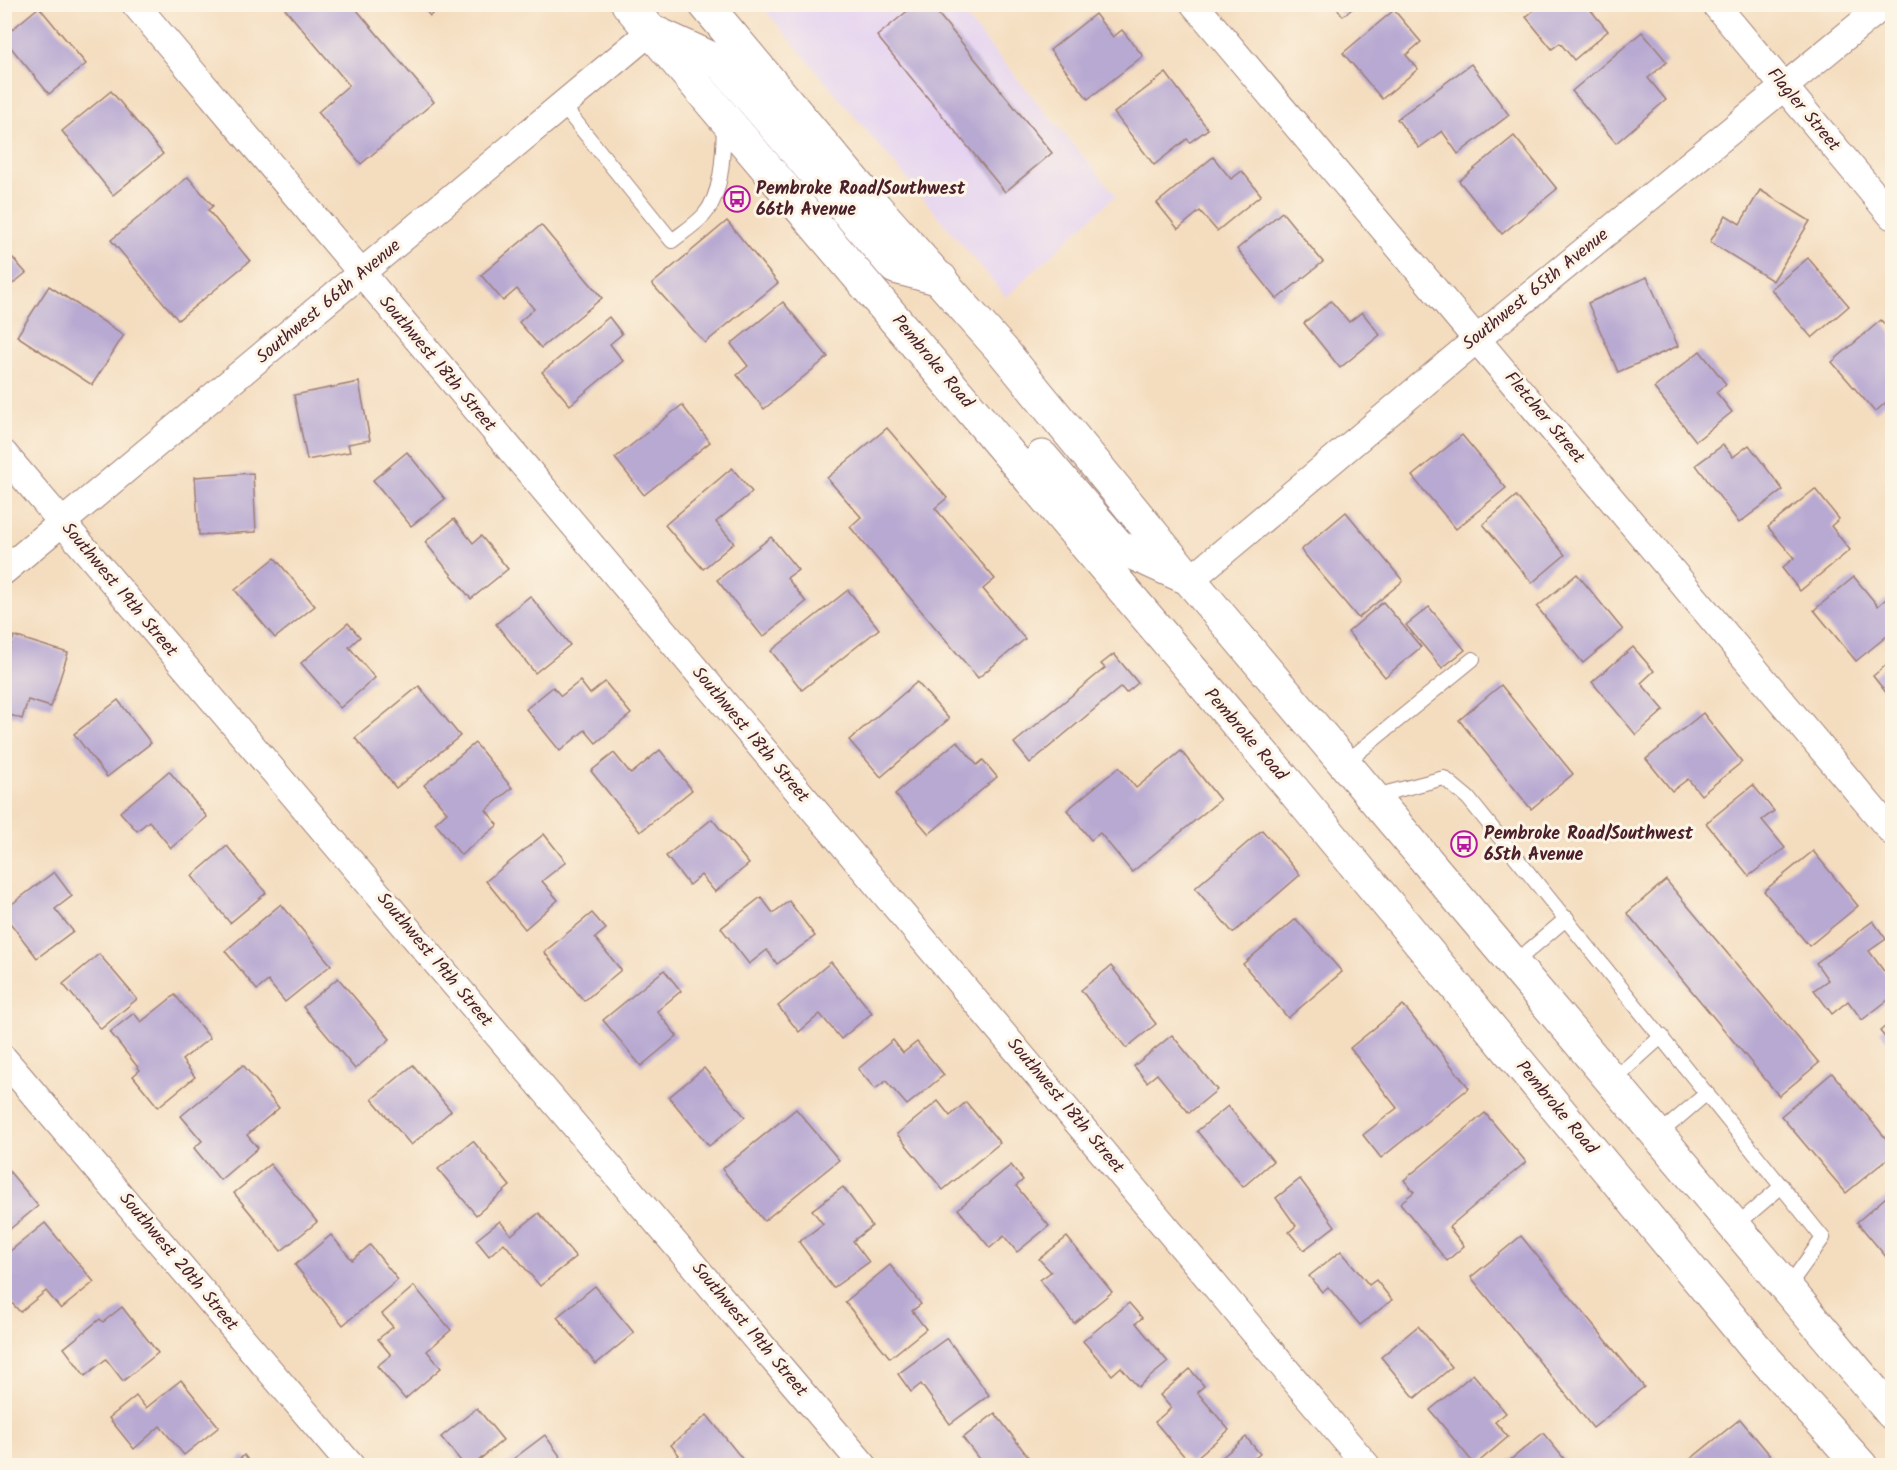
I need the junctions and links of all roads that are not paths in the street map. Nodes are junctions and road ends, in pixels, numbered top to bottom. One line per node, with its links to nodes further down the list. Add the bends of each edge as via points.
1 (135, 4): 12 (street, Southwest 18th Street)
2 (628, 4): 7 (main road, Pembroke Road)
3 (705, 4): 13 (main road, via 876,208)
4 (1194, 4): 15 (street, Fletcher Street)
5 (1715, 4): 8 (street, Flagler Street)
6 (1885, 4): 8 (street, Southwest 65th Avenue)
7 (651, 31): 9 (street, Southwest 66th Avenue); 10 (main road, Pembroke Road); 13 (main road, via 720,63 895,267)
8 (1785, 88): 11 (street, Flagler Street); 15 (street, Southwest 65th Avenue)
9 (563, 106): 10 (lane, via 672,241 705,214 714,200); 12 (street, Southwest 66th Avenue)
10 (724, 117): 14 (main road, Pembroke Road)
11 (1893, 216)
12 (363, 274): 17 (street, Southwest 66th Avenue); 37 (street, Southwest 18th Street)
13 (941, 279): 19 (main road)
14 (905, 330): 19 (main road, via 942,341 1119,547); 38 (main road, Pembroke Road, via 1289,785 1721,1307)
15 (1477, 339): 19 (street, Southwest 65th Avenue); 23 (street, Fletcher Street)
16 (4, 454): 17 (street, Southwest 19th Street)
17 (63, 524): 18 (street, Southwest 66th Avenue); 36 (street, Southwest 19th Street)
18 (4, 571)
19 (1190, 580): 21 (main road)
20 (1473, 659): 21 (lane)
21 (1345, 763): 22 (main road)
22 (1373, 796): 24 (lane, via 1444,778 1468,798); 25 (main road)
23 (1893, 832)
24 (1567, 918): 25 (lane); 26 (lane)
25 (1513, 964): 28 (main road)
26 (1662, 1036): 28 (lane); 29 (lane)
27 (4, 1059): 35 (street, Southwest 20th Street)
28 (1612, 1081): 30 (main road)
29 (1707, 1093): 30 (lane); 31 (lane)
30 (1659, 1135): 32 (main road)
31 (1782, 1186): 32 (lane); 33 (lane, via 1823,1238)
32 (1735, 1226): 33 (main road)
33 (1787, 1288): 34 (main road)
34 (1893, 1413)
35 (351, 1466)
36 (864, 1466)
37 (1367, 1466)
38 (1861, 1466)

